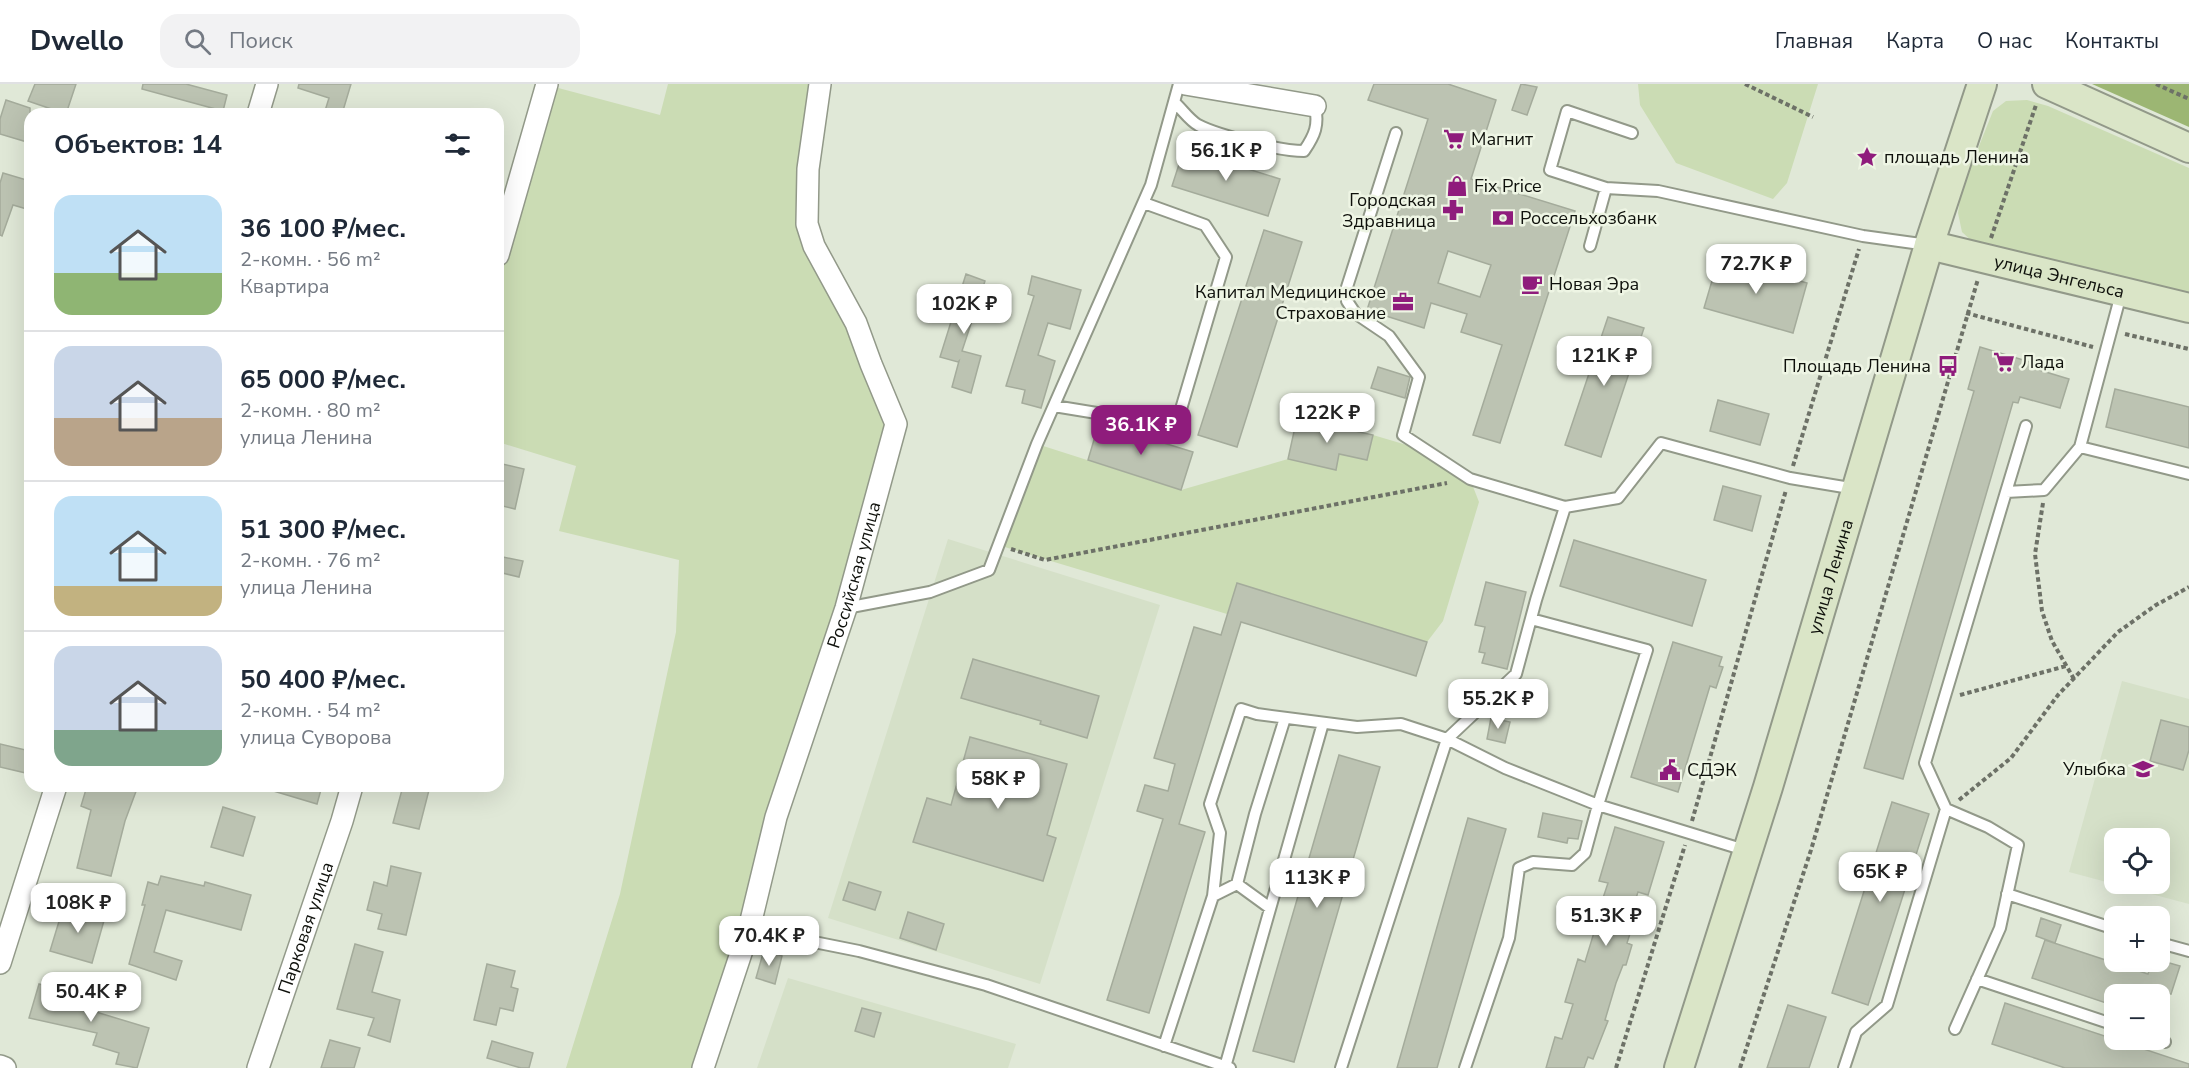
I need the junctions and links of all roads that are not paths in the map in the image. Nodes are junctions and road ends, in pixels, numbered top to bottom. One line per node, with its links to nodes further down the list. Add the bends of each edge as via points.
1 (267, 84): 9 (street)
2 (547, 84): 15 (street)
3 (820, 84): 27 (street, Российская улица, via 808,169 807,224 814,246 856,323 896,424)
4 (1179, 84): 7 (lane)
5 (1982, 84): 16 (street, улица Ленина)
6 (2043, 89): 12 (street)
7 (1180, 93): 8 (street); 8 (lane, via 1197,125 1292,151 1304,151 1315,135); 14 (lane)
8 (1315, 106)
9 (260, 108)
10 (1396, 133): 26 (lane, via 1347,287 1347,301 1355,313 1389,336 1419,377 1403,435 1470,478)
11 (1632, 133): 13 (lane, via 1567,111 1550,170)
12 (2189, 148)
13 (1606, 189): 16 (lane, via 1658,191 1863,236); 17 (lane)
14 (1144, 202): 20 (lane); 20 (lane, via 1205,225 1226,257 1176,426)
15 (504, 234)
16 (1929, 245): 18 (street, улица Энгельса); 24 (street, улица Ленина)
17 (1590, 246)
18 (2121, 292): 19 (street, улица Энгельса); 22 (lane)
19 (2189, 308)
20 (1054, 406): 27 (lane, via 989,570 930,592)
21 (2026, 426): 25 (lane)
22 (2080, 447): 23 (lane); 25 (lane, via 2044,490)
23 (2189, 474)
24 (1856, 489): 26 (lane, via 1790,478 1661,443 1618,498); 36 (street, улица Ленина)
25 (2006, 492): 35 (lane, via 1925,764)
26 (1565, 507): 28 (lane)
27 (846, 608): 42 (street, Российская улица, via 776,817)
28 (1531, 619): 31 (lane, via 1516,674); 34 (lane, via 1647,650)
29 (1286, 718): 30 (lane); 37 (lane, via 1254,814); 39 (lane, via 1240,709 1210,804 1220,833)
30 (1323, 723): 31 (lane, via 1358,727 1401,724); 40 (lane)
31 (1446, 739): 34 (lane, via 1505,768); 55 (lane)
32 (54, 792): 45 (street)
33 (350, 792): 53 (street, Парковая улица)
34 (1598, 805): 36 (lane); 56 (lane, via 1585,853 1572,865 1533,862 1519,868 1509,938)
35 (1946, 809): 38 (lane, via 2018,845); 58 (lane, via 1887,1005 1856,1032)
36 (1748, 851): 57 (street, улица Ленина)
37 (1237, 884): 39 (lane); 40 (lane)
38 (2007, 894): 41 (lane); 46 (lane, via 2000,928)
39 (1213, 896): 49 (lane)
40 (1270, 908): 51 (lane)
41 (2104, 925)
42 (749, 929): 49 (lane, via 859,951 986,985); 54 (street, Российская улица)
43 (2170, 946): 44 (lane)
44 (2189, 951)
45 (0, 963)
46 (1977, 979): 47 (lane); 48 (lane)
47 (2104, 1021)
48 (1955, 1029)
49 (1164, 1046): 51 (lane)
50 (0, 1066): 52 (street)
51 (1228, 1067)
52 (5, 1068)
53 (258, 1068)
54 (704, 1068)
55 (1341, 1068)
56 (1465, 1068)
57 (1679, 1068)
58 (1844, 1068)

